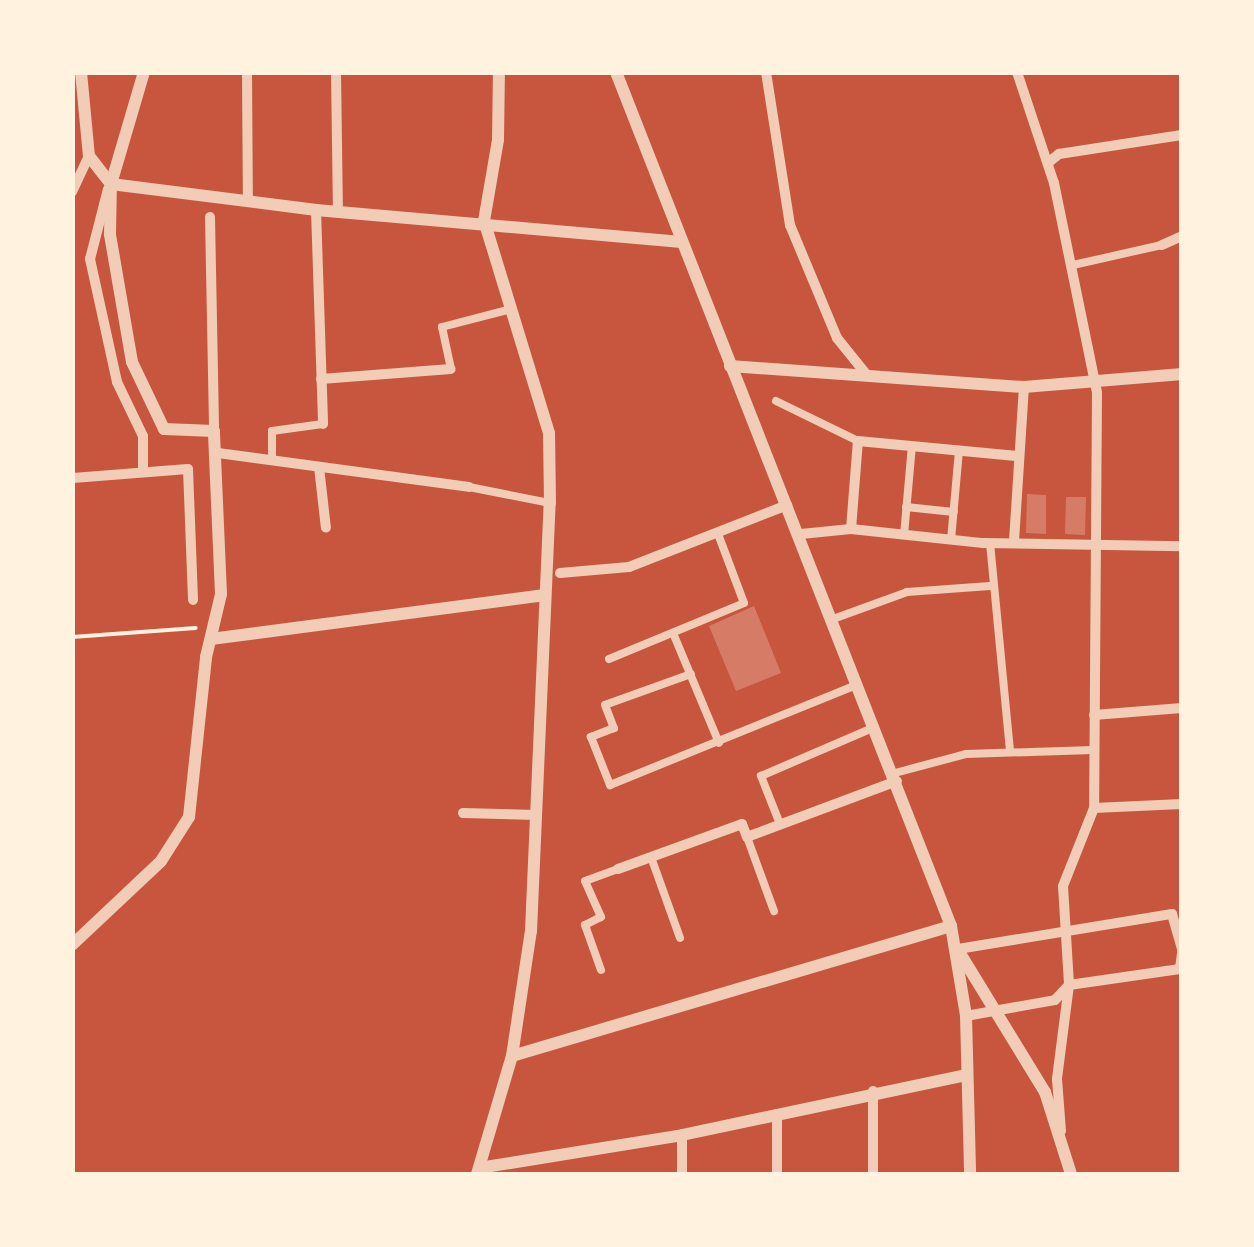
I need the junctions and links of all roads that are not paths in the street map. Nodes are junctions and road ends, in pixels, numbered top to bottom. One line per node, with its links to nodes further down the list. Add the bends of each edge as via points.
1 (81, 72): 10 (street)
2 (144, 72): 14 (street)
3 (247, 72): 17 (street)
4 (336, 72): 19 (street)
5 (499, 72): 21 (street, via 498,140)
6 (616, 72): 23 (street)
7 (766, 72): 30 (street, via 790,224 836,338)
8 (1016, 72): 13 (street)
9 (72, 92): 10 (street)
10 (86, 98): 12 (street)
11 (1182, 135): 13 (street, via 1058,154)
12 (89, 156): 14 (street); 15 (street)
13 (1049, 162): 25 (street)
14 (111, 184): 16 (street); 36 (street, via 110,234 132,362 164,429); 44 (street, via 97,214 90,259 117,382 142,436)
15 (72, 192)
16 (210, 198): 17 (street); 20 (street)
17 (248, 201): 18 (street)
18 (316, 210): 19 (street); 32 (street)
19 (338, 212): 21 (street)
20 (210, 217): 36 (street)
21 (484, 221): 23 (street); 26 (street)
22 (1182, 236): 24 (street)
23 (679, 242): 27 (street)
24 (1162, 245): 25 (street)
25 (1073, 265): 31 (street)
26 (511, 308): 28 (street, via 442,327); 47 (street, via 549,433)
27 (730, 366): 30 (street); 48 (street)
28 (450, 369): 32 (street)
29 (1182, 374): 31 (street)
30 (867, 375): 33 (street)
31 (1091, 377): 33 (street); 59 (street, via 1097,394)
32 (321, 379): 35 (street)
33 (1024, 387): 42 (street)
34 (776, 400): 37 (street)
35 (323, 424): 41 (street, via 272,430)
36 (214, 430): 40 (street)
37 (858, 441): 38 (street); 52 (street)
38 (912, 446): 39 (street); 49 (street)
39 (958, 450): 42 (street); 50 (street)
40 (218, 453): 41 (street); 67 (street, via 221,594)
41 (272, 456): 43 (street)
42 (1018, 456): 57 (street)
43 (319, 467): 46 (street); 51 (street)
44 (143, 470): 45 (street); 64 (street, via 188,469)
45 (73, 478)
46 (469, 487): 47 (street)
47 (550, 504): 61 (street)
48 (786, 505): 53 (street); 54 (street)
49 (906, 507): 50 (street); 55 (street)
50 (954, 512): 56 (street)
51 (326, 528)
52 (852, 529): 54 (street); 55 (street)
53 (718, 534): 61 (street, via 629,567); 66 (street, via 744,604)
54 (801, 534): 65 (street)
55 (904, 534): 56 (street)
56 (952, 540): 58 (street)
57 (1014, 540): 58 (street); 59 (street)
58 (990, 542): 62 (street)
59 (1097, 544): 60 (street); 72 (street)
60 (1182, 546)
61 (554, 574): 63 (street)
62 (990, 586): 65 (street, via 907,592); 75 (street)
63 (542, 595): 67 (street); 81 (street)
64 (193, 600)
65 (833, 620): 70 (street)
66 (674, 633): 68 (street); 69 (street)
67 (210, 639): 90 (street, via 189,817 161,861)
68 (608, 659)
69 (691, 674): 74 (street); 74 (street, via 605,706 614,728 591,738 610,785)
70 (860, 683): 73 (street); 74 (street)
71 (1182, 708): 72 (street)
72 (1094, 715): 76 (street)
73 (877, 726): 77 (street); 82 (street, via 761,776)
74 (719, 743)
75 (1010, 750): 76 (street); 77 (street, via 966,754)
76 (1094, 750): 79 (street)
77 (897, 777): 82 (street); 87 (street)
78 (1182, 804): 79 (street)
79 (1094, 808): 88 (street, via 1063,886)
80 (464, 813): 81 (street)
81 (536, 815): 97 (street, via 531,930)
82 (780, 824): 83 (street)
83 (747, 836): 84 (street, via 742,824); 86 (street)
84 (651, 857): 85 (street); 89 (street)
85 (618, 869): 93 (street, via 586,881 601,918 584,925)
86 (774, 911)
87 (952, 926): 91 (street); 97 (street)
88 (1066, 927): 91 (street); 92 (street, via 1172,914); 94 (street)
89 (680, 938)
90 (72, 945)
91 (958, 949): 95 (street); 96 (street)
92 (1182, 951): 94 (street, via 1180,969)
93 (602, 970)
94 (1069, 986): 95 (street, via 1056,1000); 101 (street, via 1058,1080)
95 (993, 1010): 96 (street); 101 (street, via 1045,1092)
96 (966, 1016): 98 (street)
97 (512, 1056): 103 (street)
98 (966, 1075): 99 (street); 107 (street)
99 (873, 1091): 100 (street); 106 (street)
100 (777, 1114): 102 (street); 105 (street)
101 (1061, 1132): 108 (street)
102 (682, 1135): 103 (street); 104 (street)
103 (478, 1171)
104 (682, 1174)
105 (777, 1174)
106 (873, 1174)
107 (970, 1174)
108 (1071, 1174)

